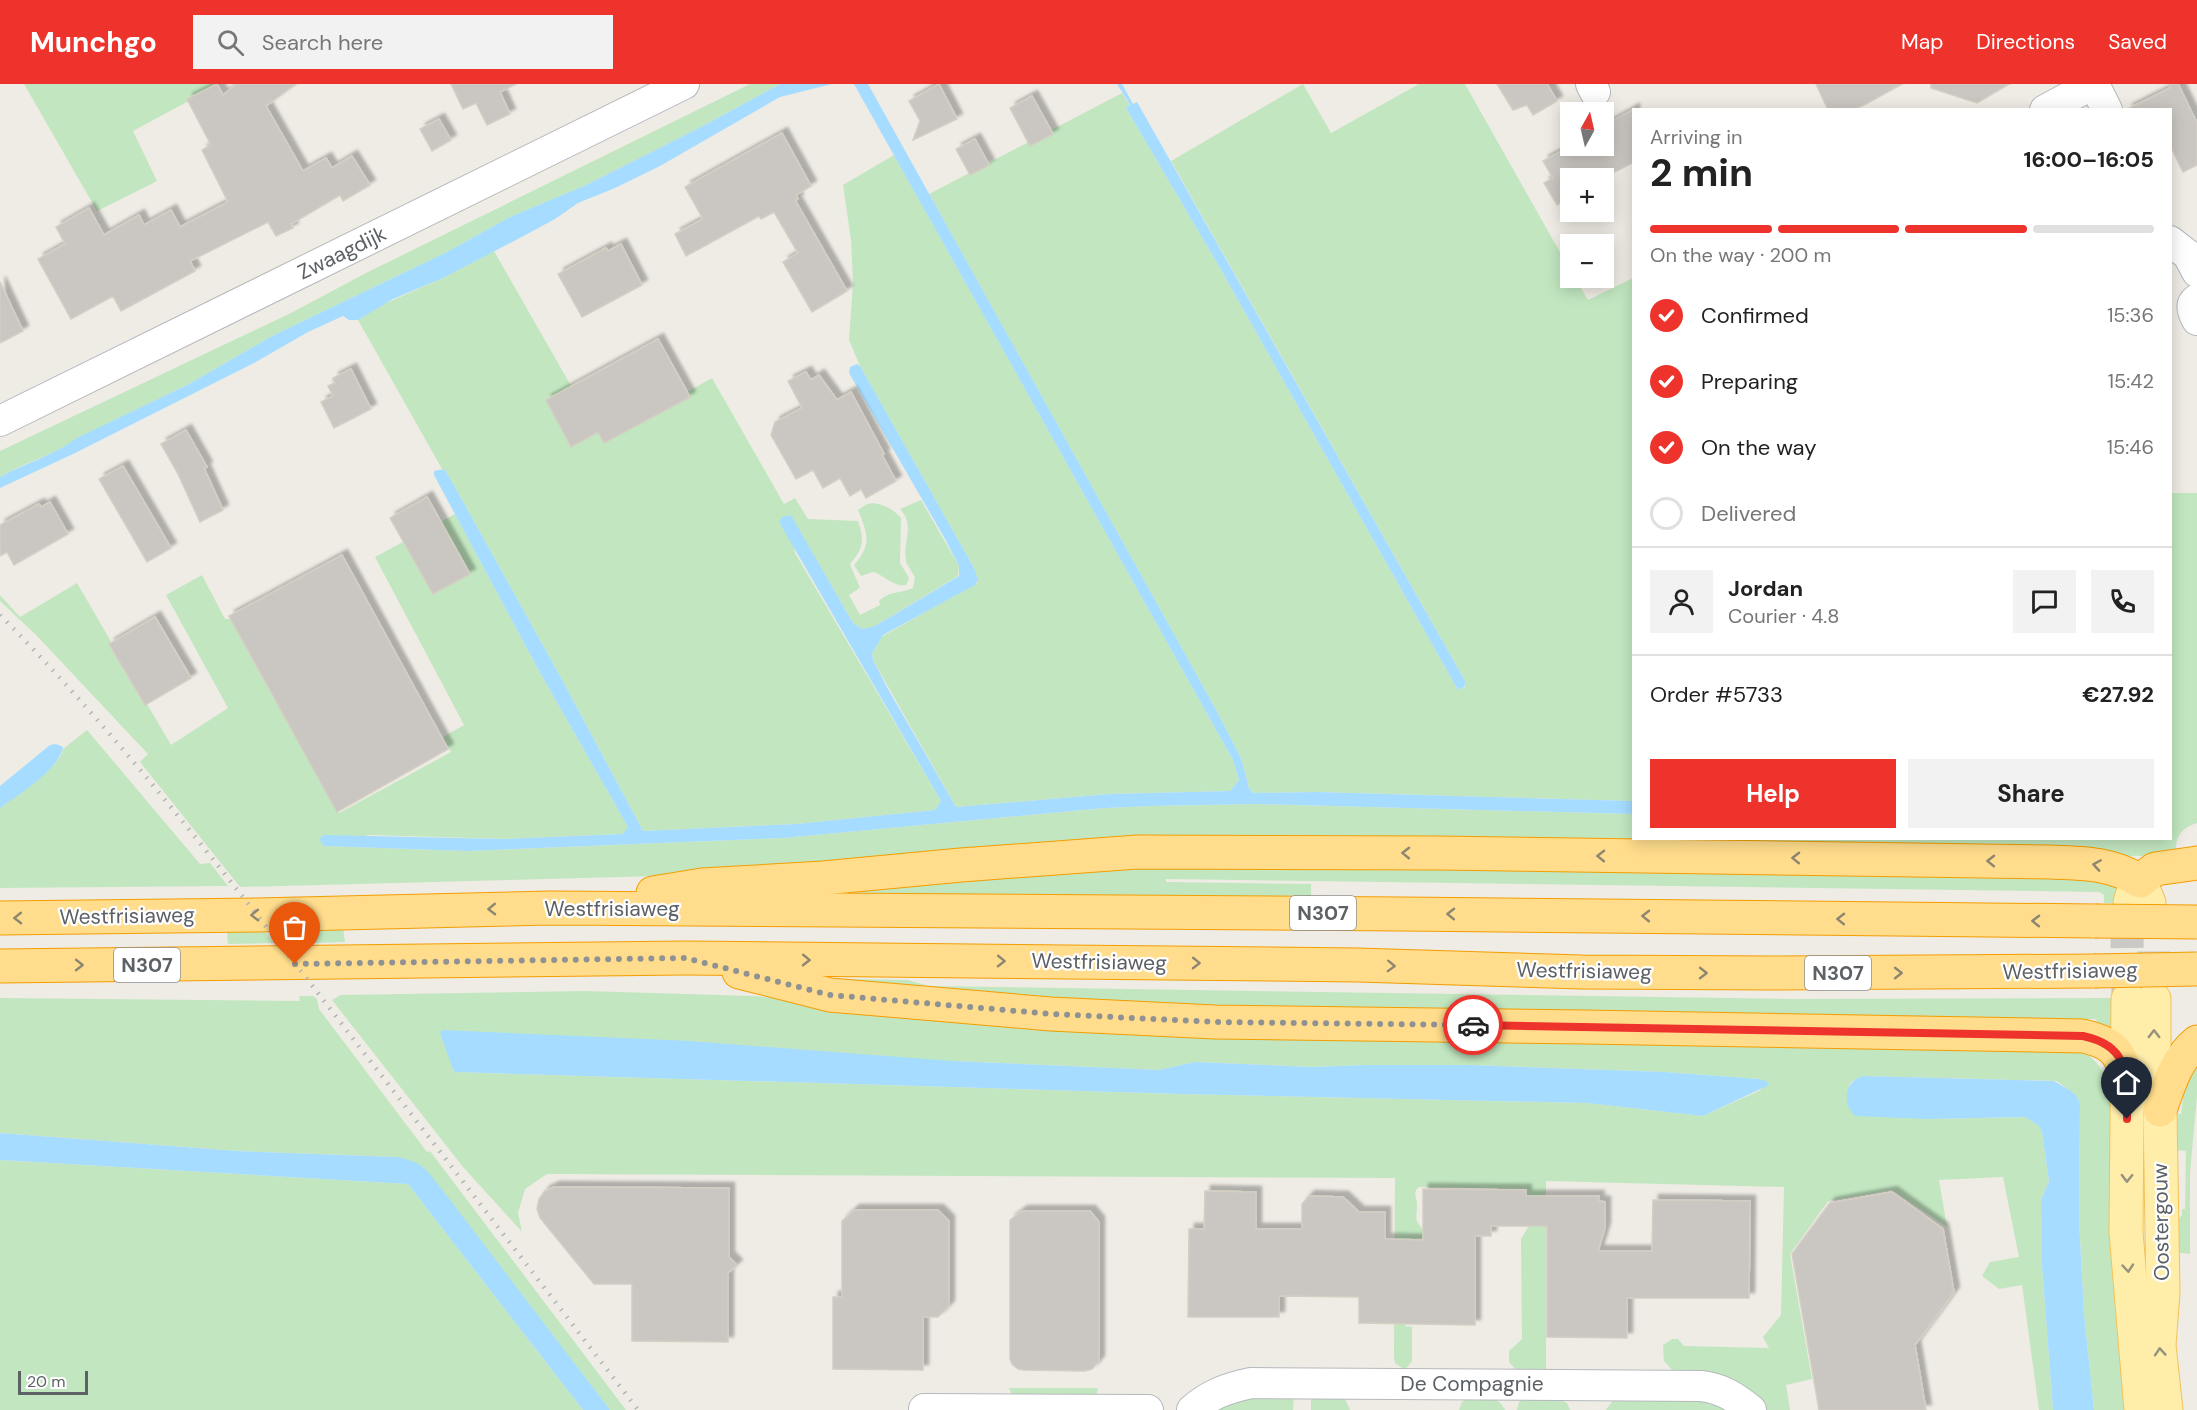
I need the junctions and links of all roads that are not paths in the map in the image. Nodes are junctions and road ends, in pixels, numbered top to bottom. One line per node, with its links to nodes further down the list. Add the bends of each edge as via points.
1 (684, 84): 9 (street, Zwaagdijk)
2 (2085, 86): 3 (street); 4 (street)
3 (2048, 108)
4 (2105, 108)
5 (2172, 243): 6 (street, via 2188,255)
6 (2197, 272)
7 (2197, 300): 8 (street, via 2192,308)
8 (2197, 320)
9 (0, 421)
10 (2197, 863): 11 (highway, N307, one-way to 11, via 2155,869 2140,896 2114,868 2087,863 1137,852 702,885)
11 (551, 908): 12 (highway, Westfrisiaweg / N307, one-way to 12); 13 (highway, Westfrisiaweg / N307, one-way to 11, bridge)
12 (0, 918)
13 (2197, 922)
14 (685, 958): 15 (highway, Westfrisiaweg / N307, one-way to 14); 16 (highway, Westfrisiaweg / N307, one-way to 16, bridge, via 1358,965 1593,972); 18 (highway, N307, via 830,995 1052,1014 1215,1022 2083,1036 2114,1050)
15 (0, 966)
16 (2197, 969)
17 (2197, 1042): 19 (highway, via 2178,1065)
18 (2127, 1077): 19 (main road, Oostergouw, one-way to 18, via 2141,999); 24 (main road, Oostergouw, one-way to 24, via 2126,1232)
19 (2160, 1110): 25 (main road, Oostergouw, one-way to 19, via 2159,1345 2163,1293)
20 (924, 1408): 21 (street)
21 (1148, 1410)
22 (1192, 1410): 23 (street, De Compagnie, via 1210,1396 1251,1383 1701,1386 1722,1390)
23 (1751, 1410)
24 (2140, 1410)
25 (2166, 1410)

